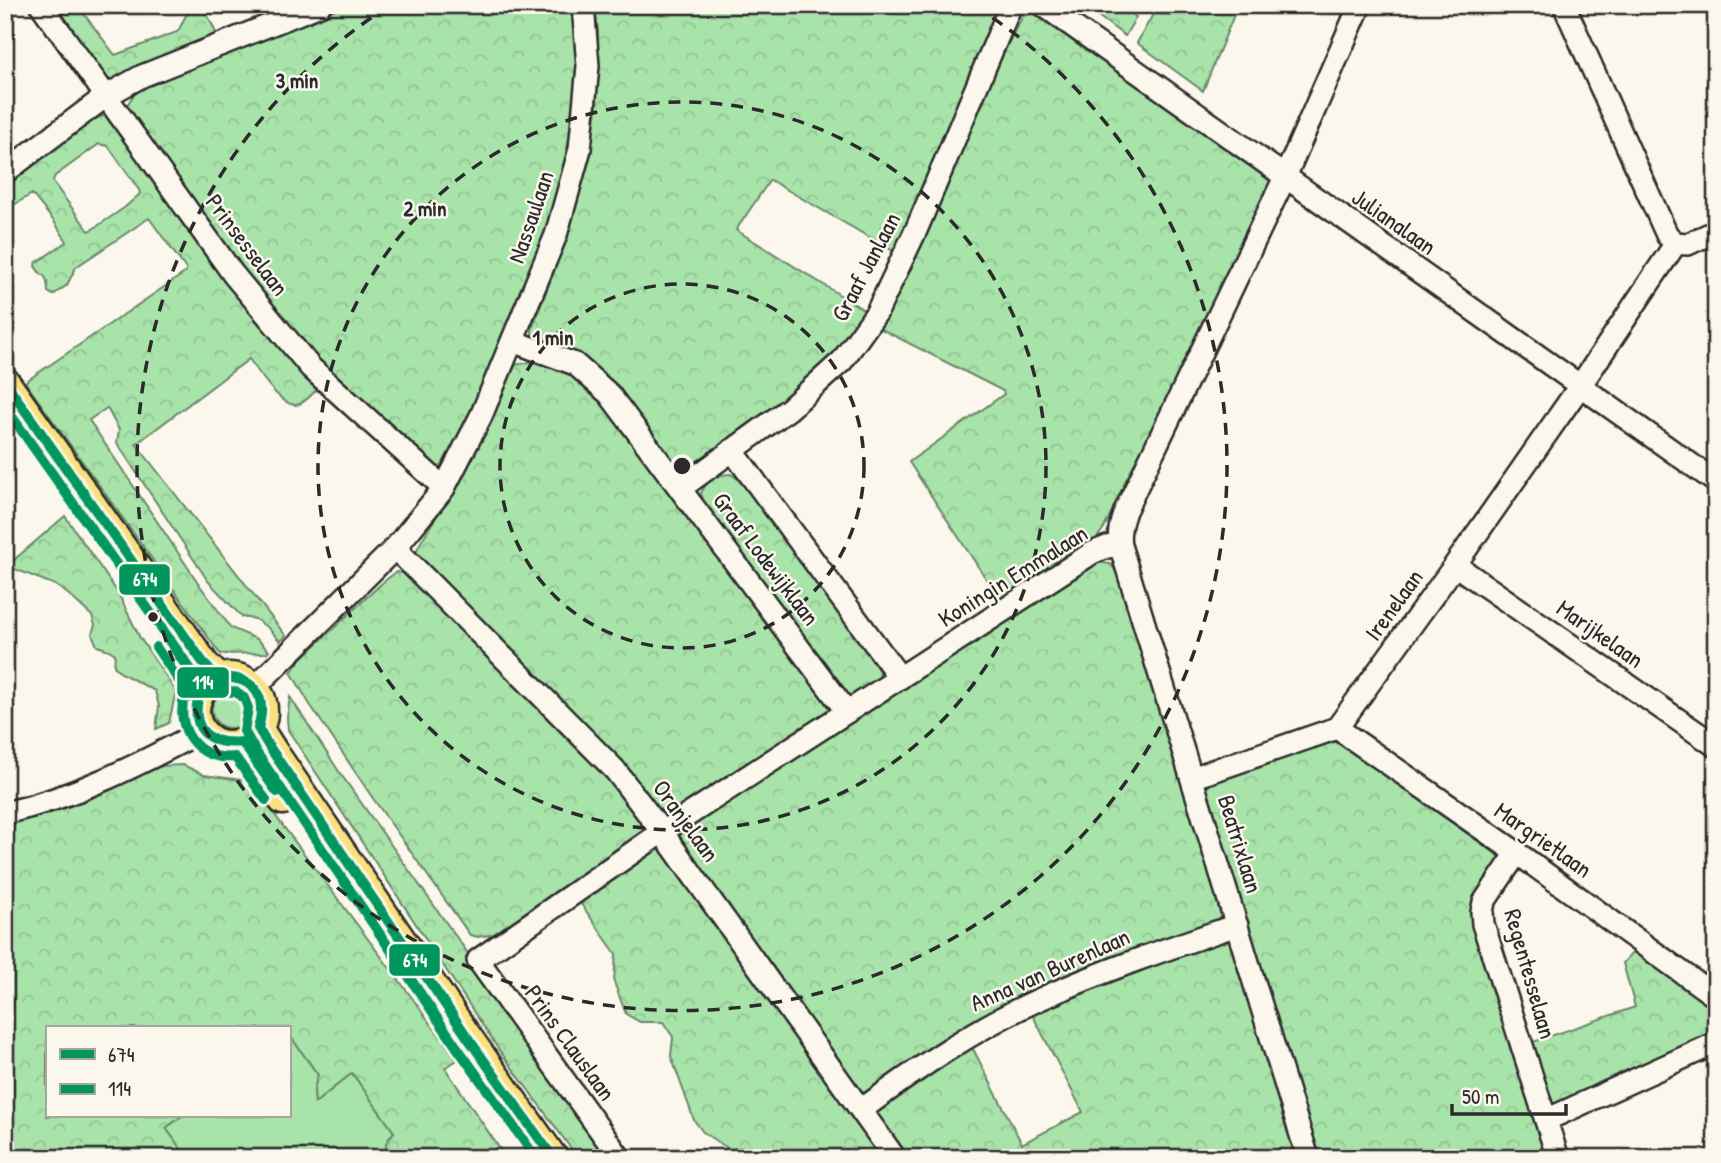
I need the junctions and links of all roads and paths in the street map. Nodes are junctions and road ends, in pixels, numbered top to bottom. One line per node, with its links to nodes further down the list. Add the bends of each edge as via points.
1 (41, 5): 8 (street, Prinsesselaan)
2 (320, 5): 8 (street, via 142,76)
3 (583, 5): 13 (street, Nassaulaan, via 588,66 580,149 556,235)
4 (1011, 5): 17 (street, Graaf Janlaan, via 918,228 877,312 842,361 789,409)
5 (1043, 5): 10 (street, Julianalaan)
6 (1360, 5): 10 (street, Koningin Emmalaan)
7 (1564, 5): 12 (street, via 1667,235)
8 (106, 96): 9 (street); 19 (street, Prinsesselaan, via 233,274 311,368)
9 (5, 172)
10 (1285, 177): 15 (street, Julianalaan); 21 (street, Koningin Emmalaan, via 1125,511)
11 (1716, 231): 12 (street, via 1688,244)
12 (1676, 243): 15 (street, Irenelaan)
13 (512, 341): 19 (street, Nassaulaan); 20 (street, Graaf Lodewijklaan, via 575,365 609,394)
14 (5, 382): 25 (main road, via 205,665)
15 (1580, 386): 18 (street, Julianalaan); 23 (street, Irenelaan)
16 (5, 398): 25 (main road, via 192,675)
17 (732, 450): 20 (street, Graaf Janlaan); 24 (street, Graaf Lodewijklaan)
18 (1716, 482)
19 (444, 488): 22 (street, Nassaulaan)
20 (681, 488): 27 (street, Graaf Lodewijklaan)
21 (1119, 545): 24 (street, Koningin Emmalaan, via 1092,553); 32 (street, Beatrixlaan)
22 (395, 548): 26 (street, Nassaulaan); 34 (street, Oranjelaan, via 615,770)
23 (1455, 565): 28 (street, Irenelaan); 31 (street, Marijkelaan)
24 (900, 678): 27 (street, Koningin Emmalaan)
25 (209, 685): 26 (main road, via 228,677 247,681); 29 (main road, via 196,701)
26 (254, 688): 30 (main road, via 263,707 262,718)
27 (846, 712): 34 (street, Koningin Emmalaan)
28 (1337, 728): 32 (street); 35 (street, Margrietlaan)
29 (202, 731): 30 (main road, via 220,744 231,745); 33 (street, via 92,786)
30 (250, 735): 42 (main road); 43 (main road, via 274,753)
31 (1716, 746)
32 (1192, 778): 36 (street, Beatrixlaan)
33 (5, 813)
34 (662, 832): 37 (street, Koningin Emmalaan); 40 (street, Oranjelaan)
35 (1517, 853): 38 (street, Margrietlaan); 41 (street, Regentesselaan, via 1484,902 1483,924)
36 (1237, 925): 40 (street, Anna van Burenlaan, via 1139,958 1036,1001 976,1032); 46 (street, Beatrixlaan)
37 (478, 960): 44 (street, Prins Clauslaan)
38 (1712, 989)
39 (1716, 1043): 41 (street)
40 (861, 1110): 45 (street, Oranjelaan)
41 (1546, 1120): 47 (street, Regentesselaan)
42 (539, 1158)
43 (553, 1158)
44 (620, 1158)
45 (895, 1158)
46 (1308, 1158)
47 (1558, 1158)

